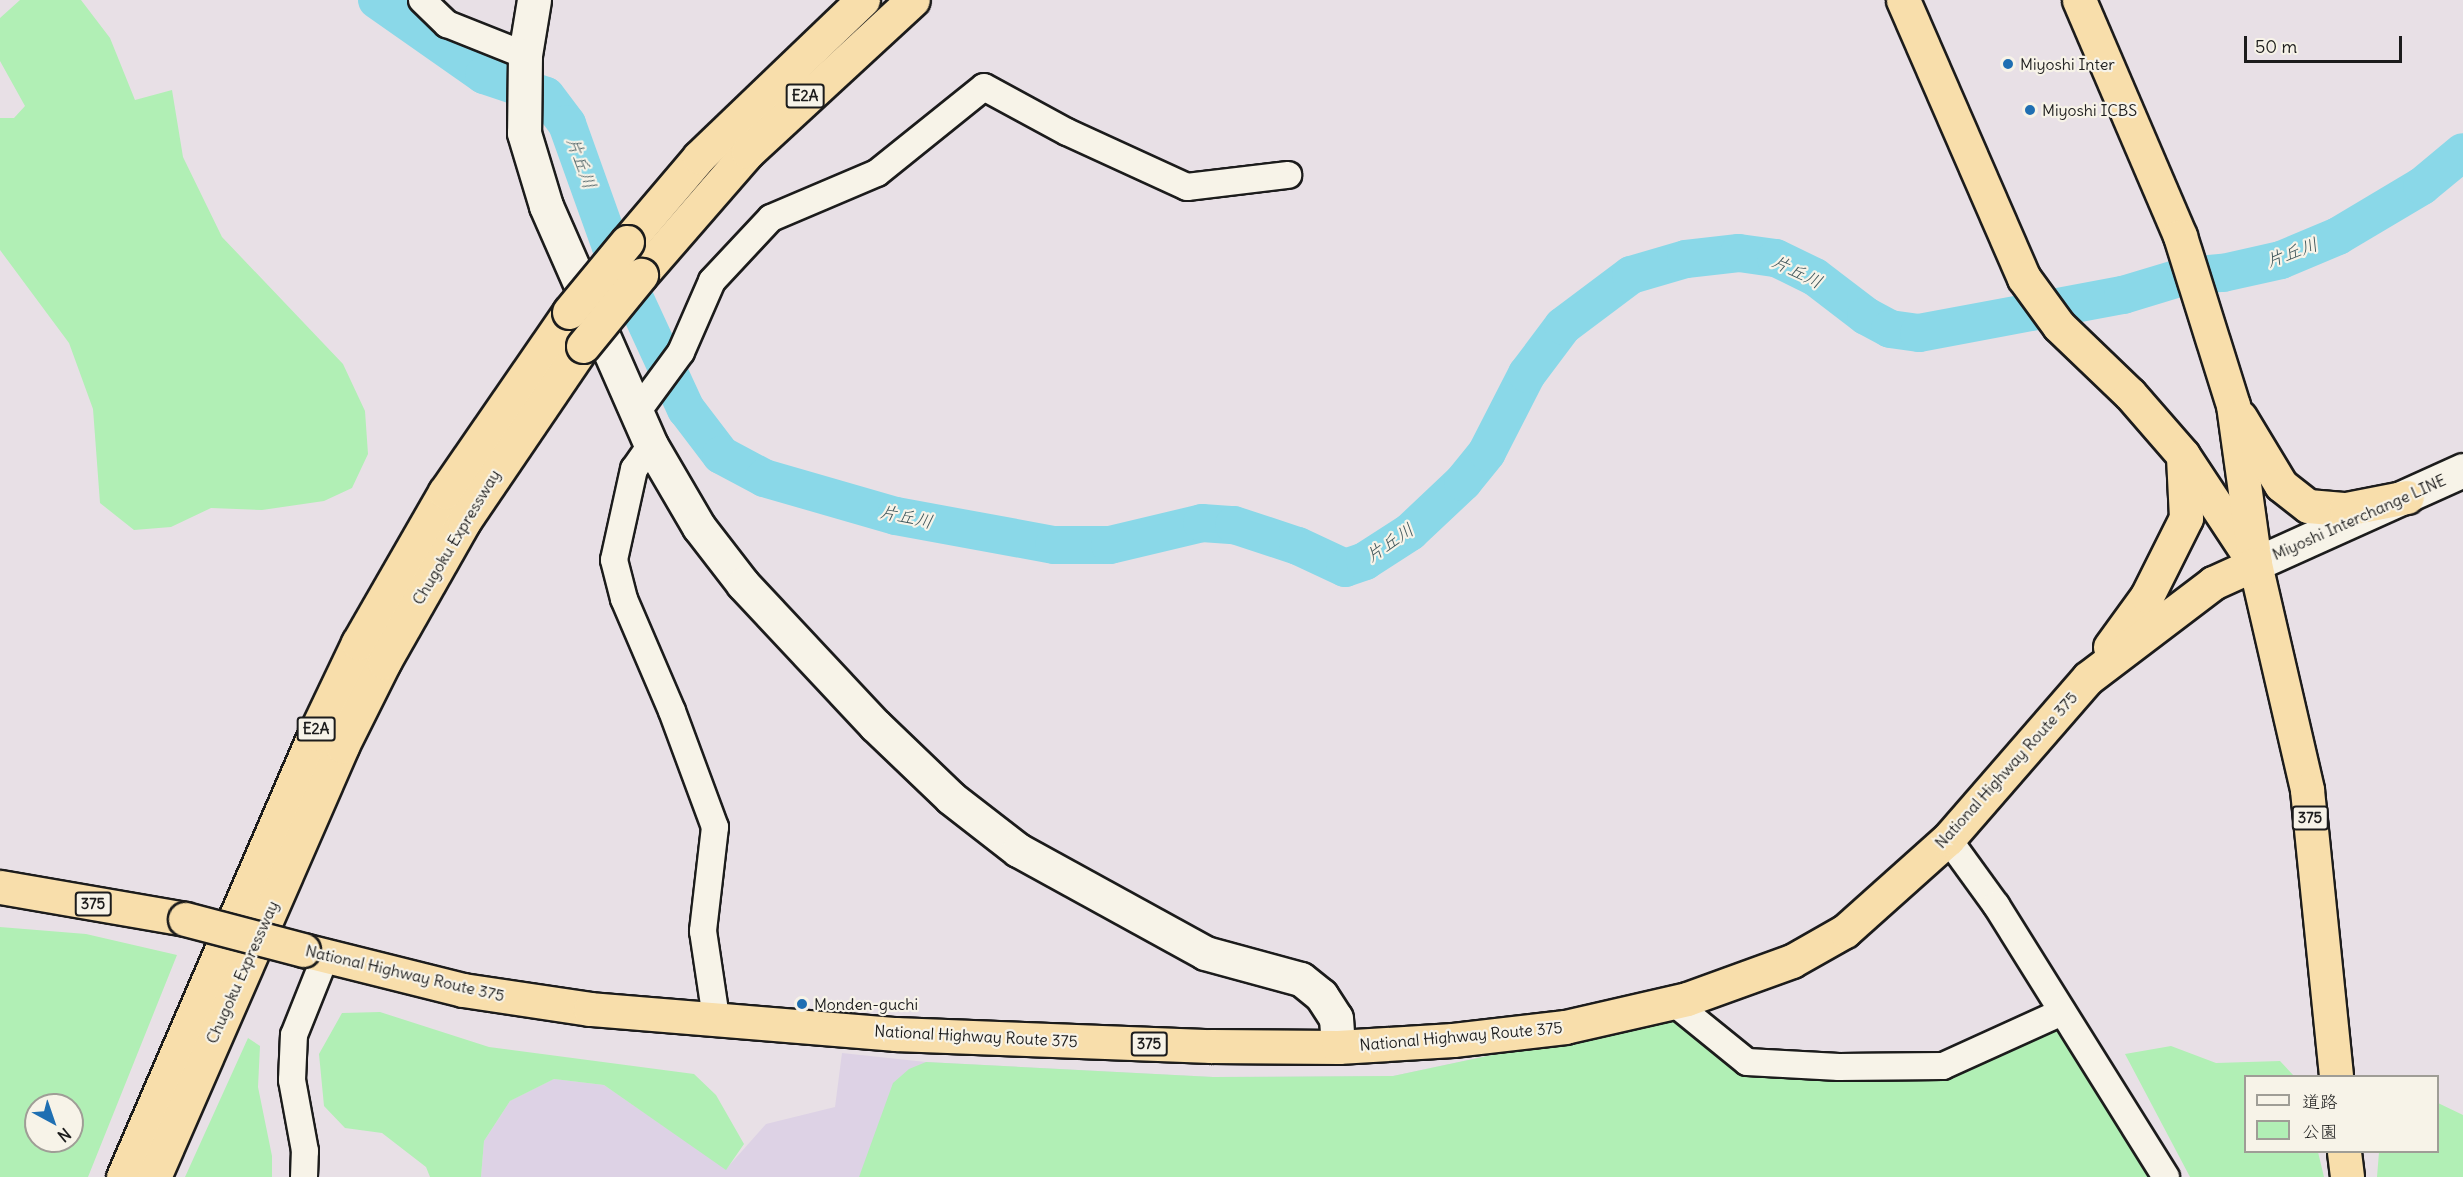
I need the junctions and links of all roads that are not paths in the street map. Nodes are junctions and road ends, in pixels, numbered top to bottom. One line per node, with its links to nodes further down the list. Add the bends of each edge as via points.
1 (422, 0): 9 (street, via 447,24)
2 (534, 0): 9 (street)
3 (849, 0): 10 (highway, via 766,81)
4 (863, 0): 10 (highway, Chugoku Expressway / E2A)
5 (913, 0): 12 (highway, Chugoku Expressway / E2A, via 807,95)
6 (933, 0): 12 (highway)
7 (1903, 0): 16 (highway, via 2024,278 2059,326 2130,394)
8 (2079, 0): 13 (highway, via 2180,236)
9 (525, 55): 14 (street, via 524,134 546,206)
10 (699, 157): 30 (highway, Chugoku Expressway / E2A, bridge, via 569,312 446,492 358,643 315,733)
11 (1288, 175): 14 (street, via 1187,187 1067,132 984,87 878,173 771,218 712,281 681,352)
12 (705, 199): 31 (highway, Chugoku Expressway / E2A, bridge, via 583,346 470,512 384,662 342,746)
13 (2233, 405): 18 (highway, via 2281,485 2308,506 2346,508); 19 (highway)
14 (637, 412): 15 (street)
15 (651, 445): 26 (street, via 634,469 614,560 624,599 672,711 715,827 703,931); 27 (street, via 699,527 743,584 874,725 951,798 1018,850 1205,953 1301,980 1321,995 1336,1018)
16 (2183, 455): 19 (highway); 20 (highway, via 2186,518 2147,596)
17 (2463, 470): 18 (street, Miyoshi Interchange LINE)
18 (2407, 497): 19 (street, Miyoshi Interchange LINE)
19 (2255, 564): 20 (highway, National Highway Route 375 / 375, via 2213,583); 28 (highway, 375, via 2307,790)
20 (2088, 678): 21 (highway, National Highway Route 375 / 375)
21 (1948, 839): 24 (highway, National Highway Route 375 / 375, via 1845,931 1792,961); 25 (street, via 1996,905)
22 (0, 887): 23 (highway, National Highway Route 375 / 375, bridge, via 185,919)
23 (314, 953): 26 (highway, National Highway Route 375 / 375, via 463,990 590,1009); 32 (street, via 294,1035 292,1080 305,1151)
24 (1673, 1002): 25 (street, via 1747,1062 1839,1067 1943,1066); 27 (highway, National Highway Route 375 / 375, via 1565,1027 1453,1040)
25 (2062, 1012): 33 (street)
26 (716, 1018): 27 (highway, National Highway Route 375 / 375, via 895,1034)
27 (1338, 1047)
28 (2336, 1075)
29 (2344, 1153): 34 (highway)
30 (123, 1177)
31 (154, 1177)
32 (304, 1177)
33 (2166, 1177)
34 (2347, 1177)

